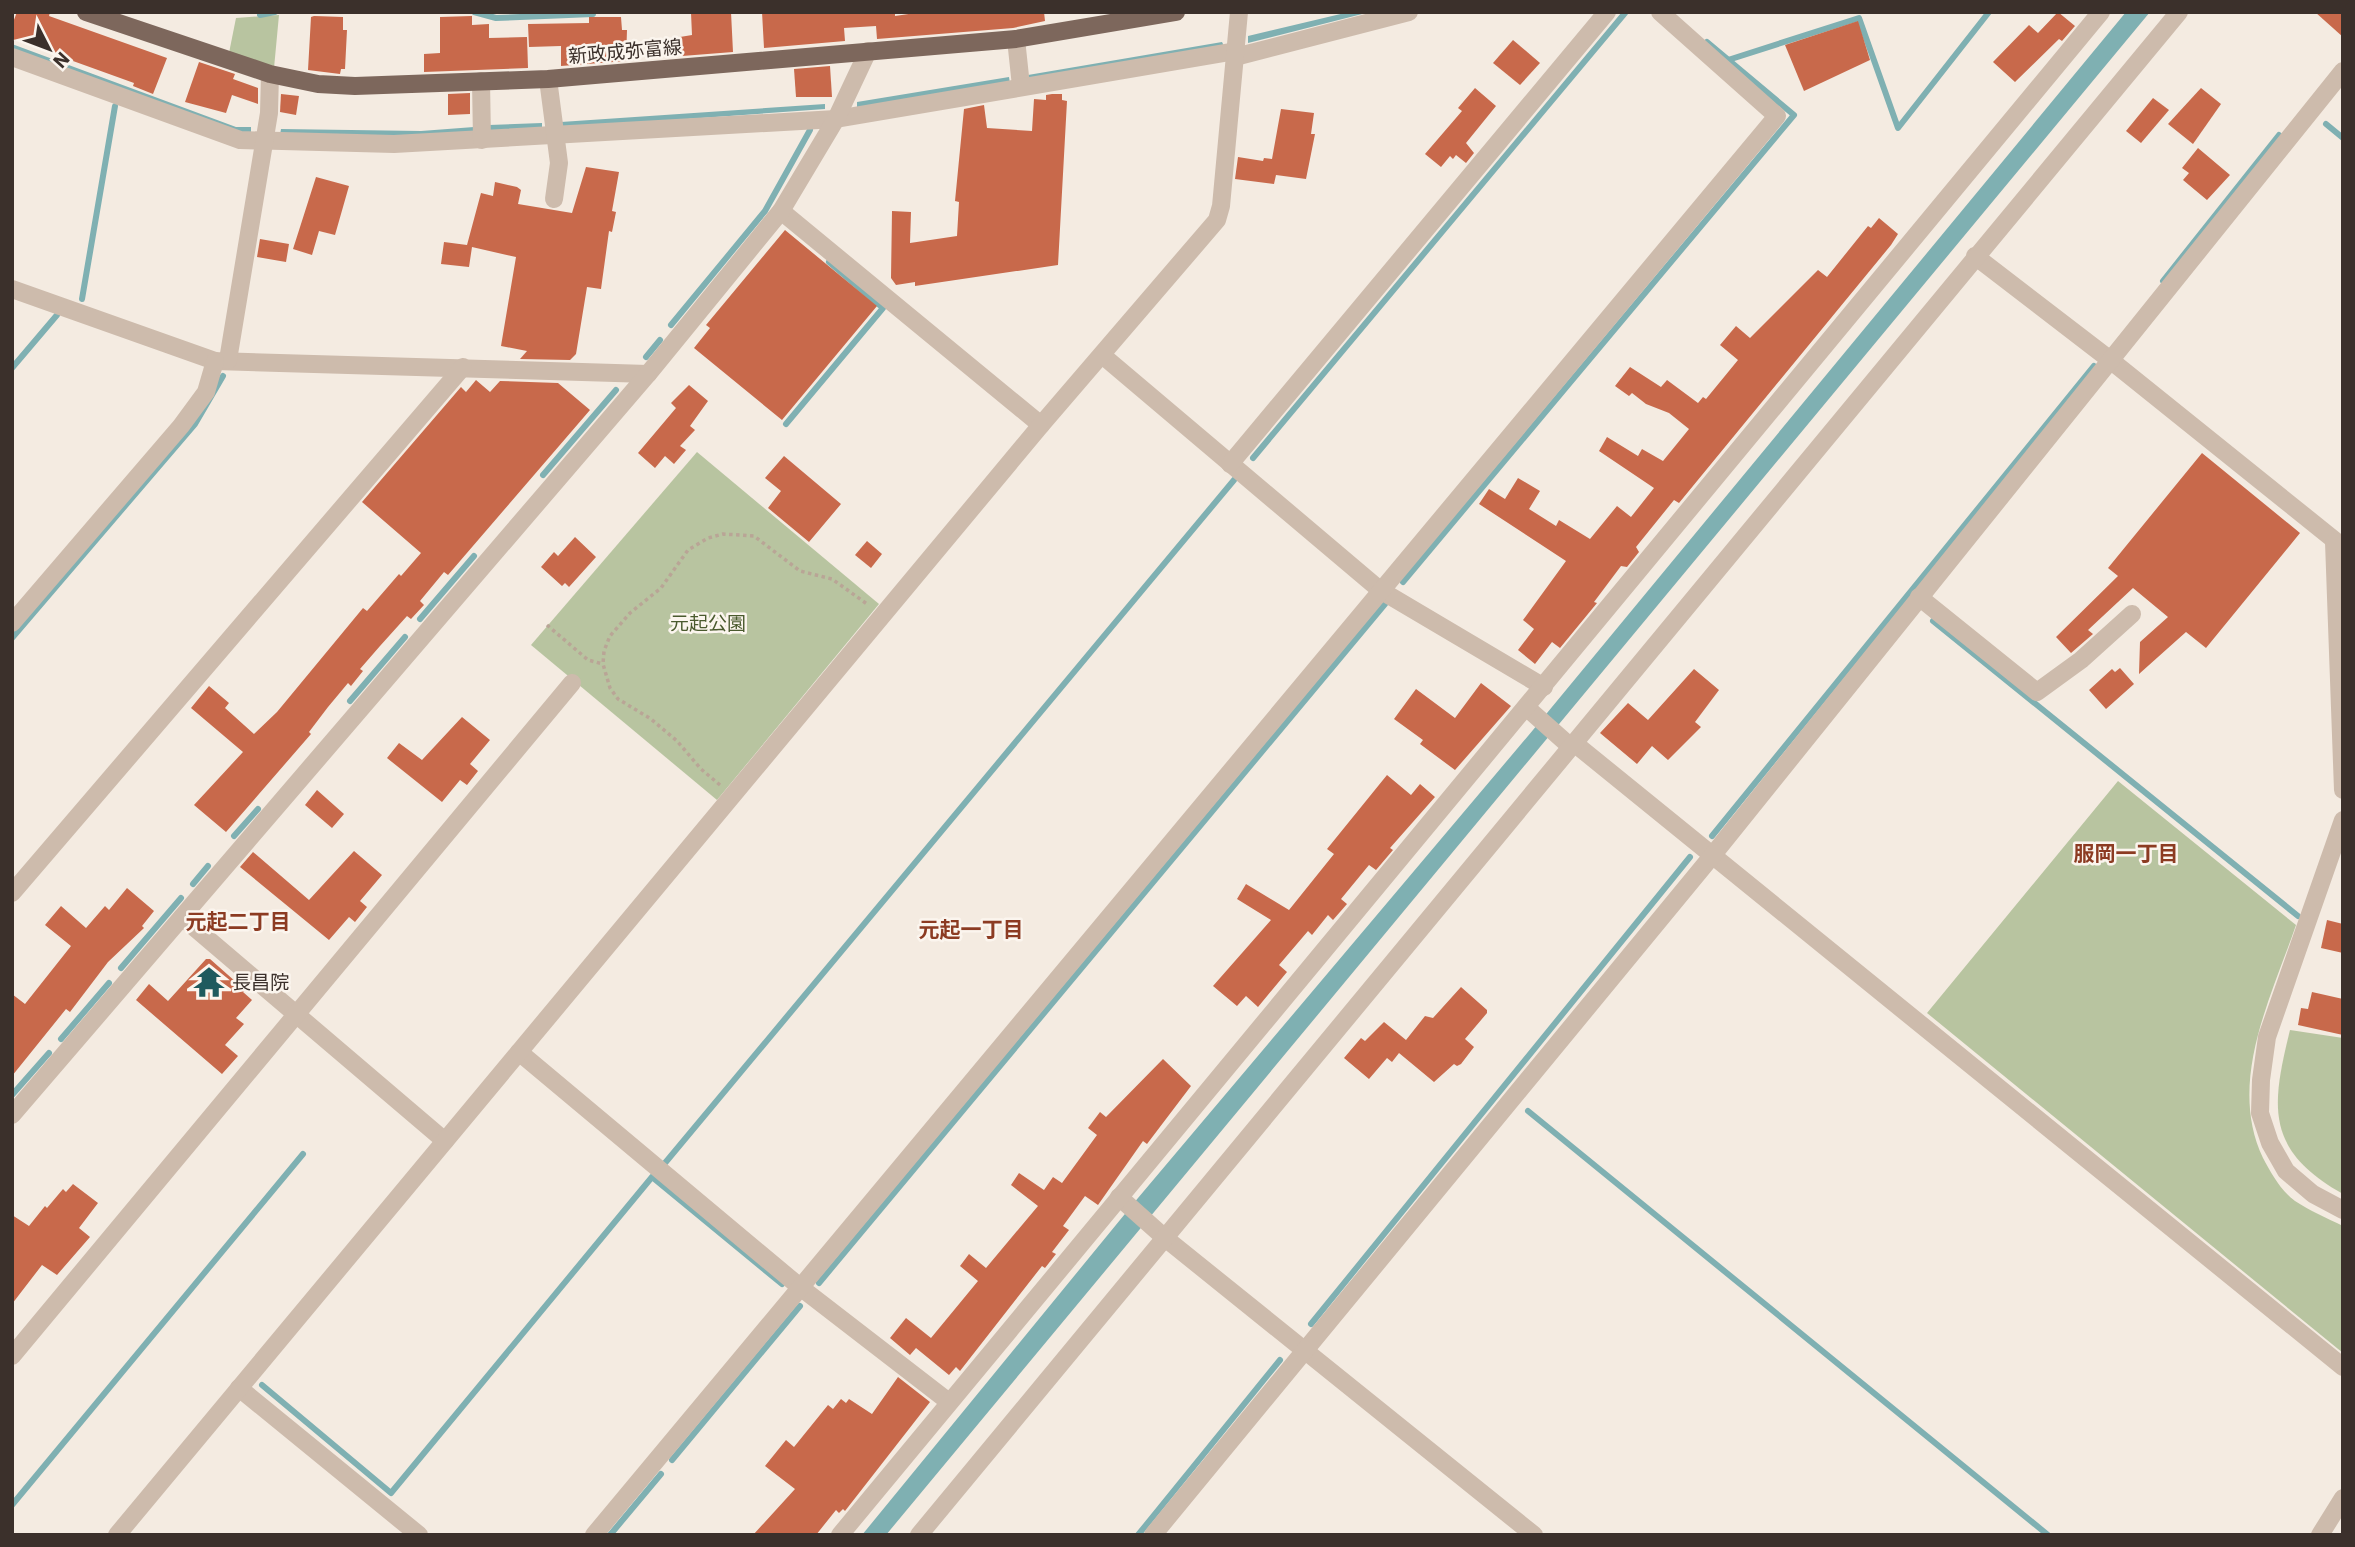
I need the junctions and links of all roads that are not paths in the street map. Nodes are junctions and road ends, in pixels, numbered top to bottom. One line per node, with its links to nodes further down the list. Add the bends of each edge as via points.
1 (86, 12): 14 (main road, 新政成弥富線)
2 (1176, 12): 9 (main road, 新政成弥富線)
3 (1239, 12): 11 (street)
4 (1409, 12): 11 (street)
5 (1607, 12): 32 (street)
6 (1660, 12): 34 (street, via 1777,116)
7 (2101, 12): 39 (street)
8 (2179, 12): 24 (street)
9 (1016, 38): 10 (main road, 新政成弥富線); 17 (street)
10 (868, 51): 15 (main road, 新政成弥富線); 18 (street)
11 (1236, 54): 17 (street); 26 (street, via 1217,220)
12 (12, 57): 21 (street, via 240,140)
13 (2343, 71): 27 (street)
14 (270, 74): 16 (main road, 新政成弥富線, via 355,86); 21 (street)
15 (548, 79): 16 (main road, 新政成弥富線); 19 (street)
16 (481, 81): 20 (street)
17 (1021, 86): 18 (street)
18 (836, 119): 19 (street); 23 (street)
19 (554, 136): 20 (street); 22 (street, via 559,163)
20 (482, 140): 21 (street)
21 (264, 142): 28 (street)
22 (555, 199)
23 (781, 211): 30 (street); 31 (street)
24 (1975, 256): 27 (street); 41 (street)
25 (12, 289): 28 (street)
26 (1102, 355): 31 (street); 32 (street)
27 (2109, 359): 33 (street); 35 (street)
28 (222, 361): 29 (street); 37 (street, via 181,426)
29 (463, 366): 30 (street); 45 (street)
30 (648, 374): 46 (street)
31 (1041, 425): 48 (street)
32 (1230, 464): 34 (street)
33 (2338, 545): 42 (street)
34 (1380, 590): 39 (street); 54 (street)
35 (1919, 597): 36 (street, via 2038,692); 44 (street)
36 (2132, 614)
37 (12, 623)
38 (572, 683): 47 (street)
39 (1544, 687): 40 (street)
40 (1530, 711): 41 (street); 51 (street)
41 (1569, 743): 44 (street); 53 (street)
42 (2343, 790)
43 (2343, 820): 52 (street, via 2267,1037 2260,1113 2286,1171 2313,1194)
44 (1712, 856): 55 (street); 57 (street)
45 (12, 893)
46 (182, 917): 47 (street); 49 (street)
47 (296, 1014): 50 (street); 56 (street)
48 (519, 1052): 50 (street); 54 (street)
49 (12, 1115)
50 (445, 1141): 58 (street)
51 (1123, 1200): 53 (street); 59 (street)
52 (2343, 1209)
53 (1161, 1234): 55 (street); 65 (street)
54 (800, 1287): 59 (street); 63 (street)
55 (1305, 1351): 66 (street); 67 (street)
56 (12, 1356)
57 (2343, 1367)
58 (239, 1388): 61 (street); 62 (street)
59 (949, 1402): 64 (street)
60 (2343, 1498): 68 (street)
61 (117, 1535)
62 (419, 1535)
63 (594, 1535)
64 (840, 1535)
65 (919, 1535)
66 (1153, 1535)
67 (1534, 1535)
68 (2320, 1535)

